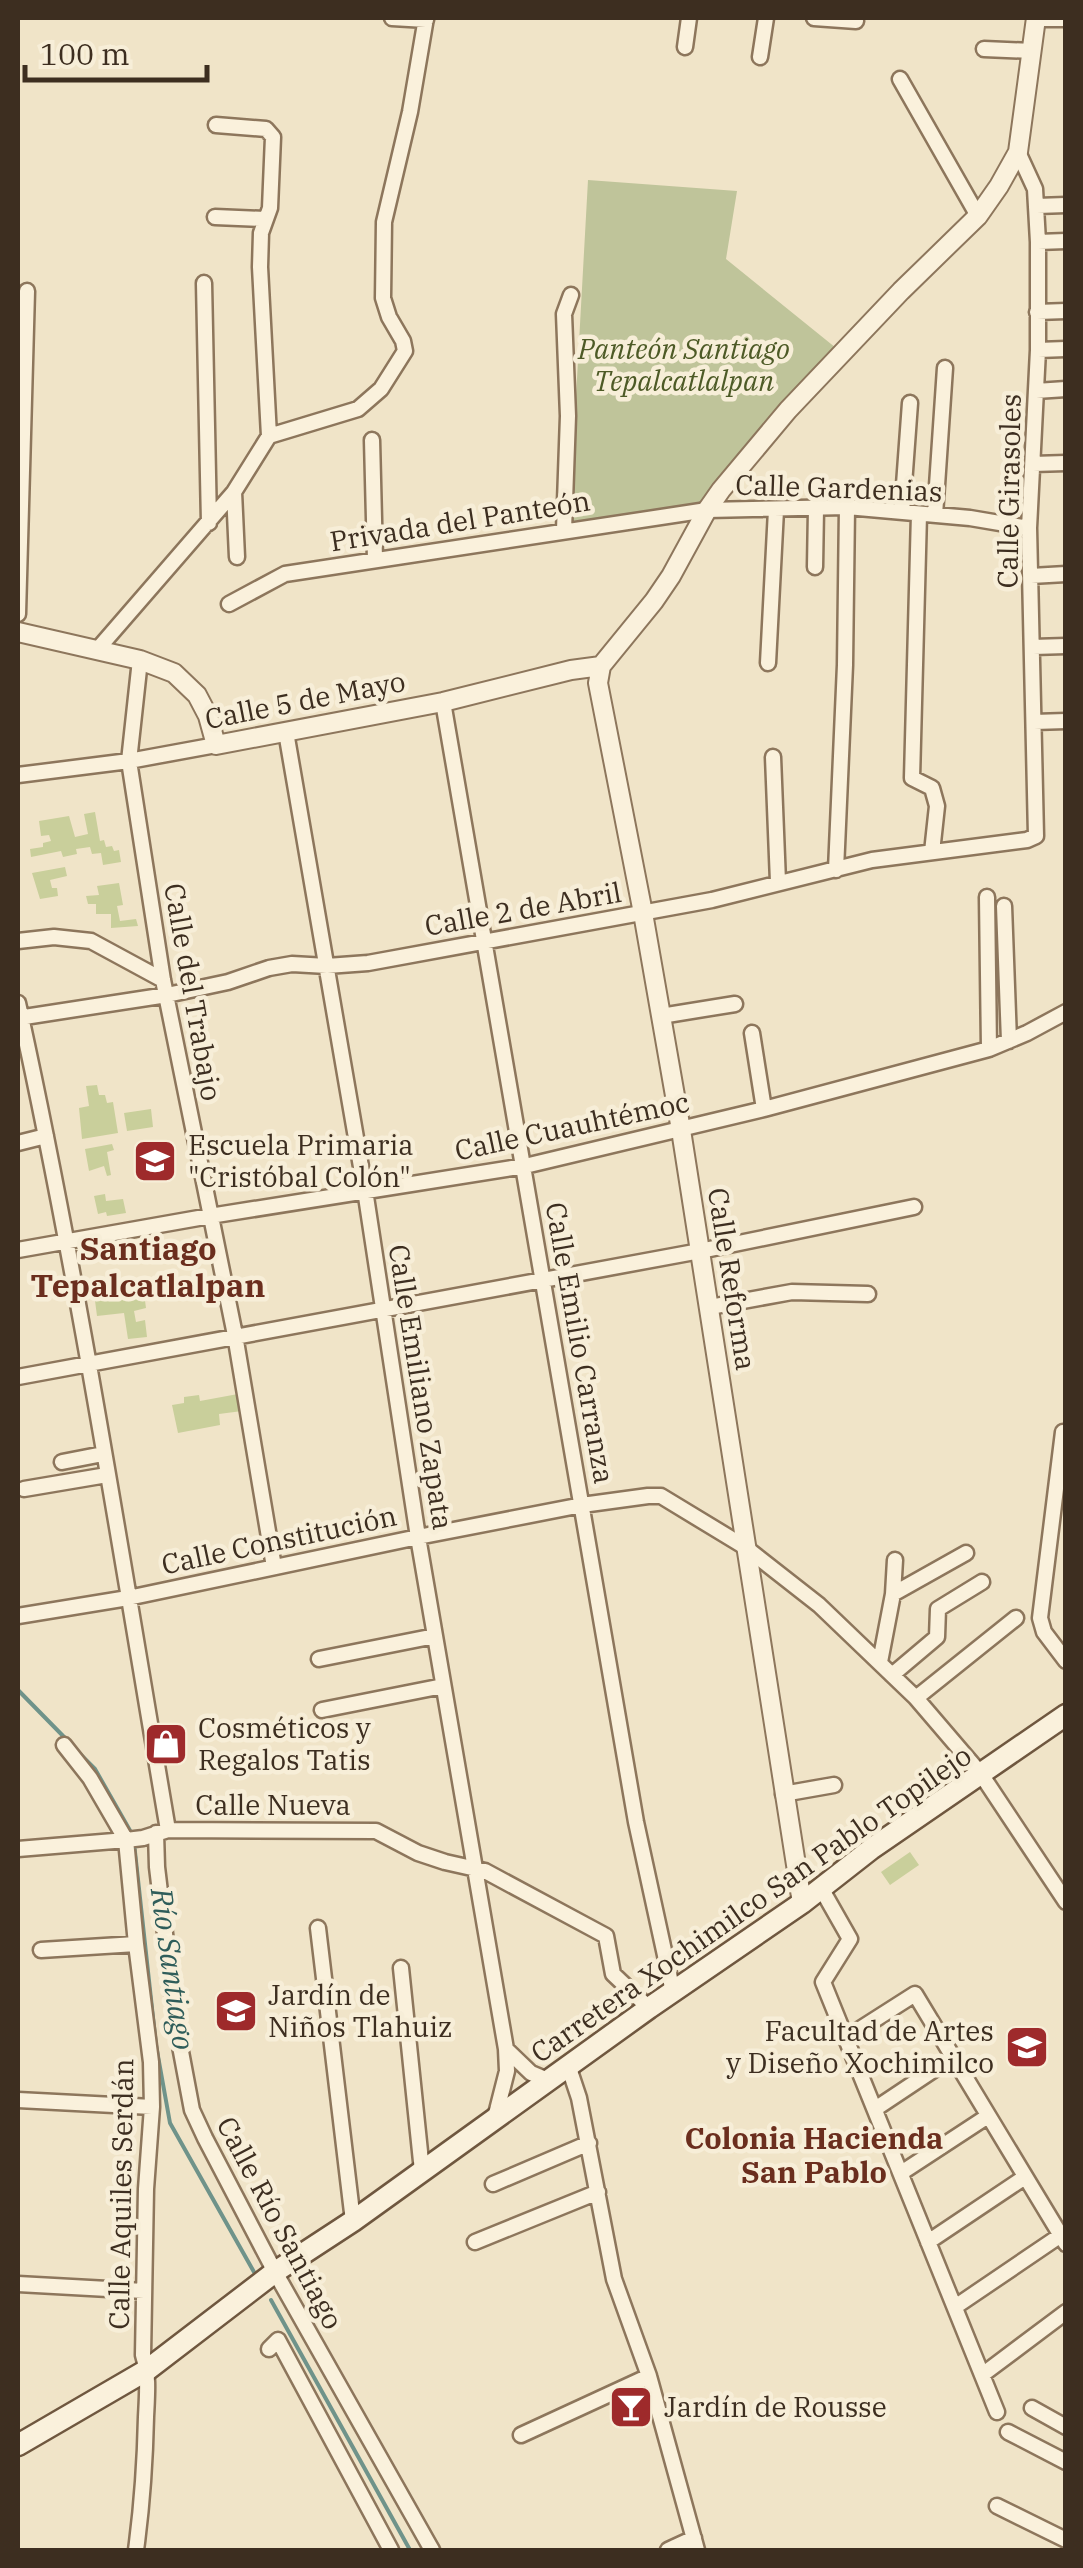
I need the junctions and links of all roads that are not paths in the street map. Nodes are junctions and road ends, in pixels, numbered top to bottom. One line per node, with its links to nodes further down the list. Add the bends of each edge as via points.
1 (392, 18): 6 (street)
2 (689, 18): 9 (street)
3 (766, 18): 12 (street)
4 (814, 18): 8 (street)
5 (1036, 18): 7 (street); 11 (street)
6 (426, 19): 34 (street, via 384,222 383,298 405,351 381,389 358,409)
7 (1066, 19)
8 (856, 21)
9 (685, 47)
10 (984, 49): 11 (street)
11 (1032, 52): 15 (street)
12 (760, 57)
13 (900, 78): 18 (street)
14 (216, 125): 20 (street, via 270,131)
15 (1018, 152): 17 (street, Calle Girasoles); 18 (street)
16 (1066, 204): 17 (street)
17 (1037, 206): 22 (street, Calle Girasoles)
18 (978, 216): 41 (street, via 788,410)
19 (215, 217): 20 (street)
20 (265, 219): 34 (street, via 260,267)
21 (1066, 241): 22 (street)
22 (1038, 242): 27 (street, Calle Girasoles)
23 (204, 283): 45 (street)
24 (27, 291): 54 (street)
25 (570, 295): 47 (street, via 564,314)
26 (1066, 311): 27 (street)
27 (1037, 312): 29 (street, Calle Girasoles)
28 (1066, 349): 29 (street)
29 (1038, 350): 31 (street, Calle Girasoles)
30 (945, 368): 44 (street)
31 (1036, 390): 32 (street); 37 (street, Calle Girasoles)
32 (1066, 390)
33 (910, 403): 43 (street)
34 (269, 436): 38 (street)
35 (372, 440): 49 (street)
36 (1066, 463): 37 (street)
37 (1034, 464): 46 (street, Calle Girasoles)
38 (234, 492): 45 (street); 48 (street)
39 (847, 508): 40 (street, Calle Gardenias); 43 (street, Calle Gardenias); 72 (street)
40 (816, 509): 42 (street, Calle Gardenias); 50 (street)
41 (706, 510): 42 (street, Calle Gardenias); 47 (street, Privada del Panteón); 61 (street, via 672,576)
42 (776, 510): 60 (street)
43 (902, 512): 44 (street, Calle Gardenias)
44 (927, 514): 46 (street, Calle Gardenias); 71 (street, via 912,778 932,788 938,806)
45 (209, 523): 58 (street)
46 (1029, 528): 52 (street, Calle Girasoles)
47 (564, 530): 49 (street, Privada del Panteón)
48 (237, 557)
49 (375, 560): 53 (street, Privada del Panteón, via 285,574)
50 (815, 567)
51 (1066, 574): 52 (street)
52 (1031, 576): 57 (street, Calle Girasoles)
53 (230, 604)
54 (18, 614)
55 (18, 632): 58 (street)
56 (1066, 646): 57 (street)
57 (1033, 647): 64 (street, Calle Girasoles)
58 (97, 650): 59 (street)
59 (140, 660): 66 (street, via 174,673 197,695); 68 (street, Calle del Trabajo)
60 (768, 663)
61 (600, 666): 62 (street, Calle 5 de Mayo); 76 (street, Calle Reforma)
62 (443, 702): 65 (street, Calle 5 de Mayo); 77 (street, Calle Emilio Carranza)
63 (1066, 721): 64 (street)
64 (1034, 722): 70 (street, Calle Girasoles)
65 (286, 732): 66 (street, Calle 5 de Mayo); 79 (street, Calle Emiliano Zapata)
66 (216, 745): 68 (street, Calle 5 de Mayo)
67 (773, 757): 73 (street)
68 (129, 761): 69 (street, Calle 5 de Mayo); 80 (street, Calle del Trabajo)
69 (18, 775)
70 (1036, 836): 71 (street, Calle 2 de Abril)
71 (932, 852): 72 (street, Calle 2 de Abril)
72 (836, 870): 73 (street, Calle 2 de Abril)
73 (778, 882): 76 (street, Calle 2 de Abril)
74 (987, 897): 87 (street)
75 (1004, 906): 86 (street)
76 (643, 913): 77 (street, Calle 2 de Abril); 84 (street, Calle Reforma)
77 (484, 940): 79 (street, Calle 2 de Abril); 92 (street, Calle Emilio Carranza)
78 (18, 941): 80 (street, via 92,941)
79 (328, 966): 80 (street, Calle 2 de Abril, via 292,964 228,982); 93 (street, Calle Emiliano Zapata)
80 (165, 987): 83 (street, Calle 2 de Abril); 95 (street, Calle del Trabajo)
81 (735, 1004): 84 (street)
82 (1066, 1012): 86 (street, Calle Cuauhtémoc)
83 (19, 1013): 90 (street, Calle Aquiles Serdán)
84 (661, 1016): 89 (street, Calle Reforma)
85 (752, 1033): 88 (street)
86 (1009, 1041): 87 (street, Calle Cuauhtémoc)
87 (989, 1049): 88 (street, Calle Cuauhtémoc)
88 (764, 1109): 89 (street, Calle Cuauhtémoc)
89 (681, 1130): 92 (street, Calle Cuauhtémoc); 98 (street, Calle Reforma)
90 (46, 1136): 91 (street); 96 (street, Calle Aquiles Serdán)
91 (18, 1144)
92 (525, 1166): 93 (street, Calle Cuauhtémoc); 99 (street, Calle Emilio Carranza)
93 (365, 1190): 95 (street, Calle Cuauhtémoc); 102 (street, Calle Emiliano Zapata)
94 (914, 1207): 98 (street)
95 (210, 1216): 96 (street, Calle Cuauhtémoc); 103 (street, Calle del Trabajo)
96 (66, 1241): 97 (street, Calle Cuauhtémoc); 104 (street, Calle Aquiles Serdán)
97 (18, 1250)
98 (700, 1250): 99 (street); 101 (street, Calle Reforma)
99 (544, 1280): 102 (street); 112 (street, Calle Emilio Carranza)
100 (868, 1294): 101 (street, via 792,1292)
101 (710, 1307): 114 (street, Calle Reforma)
102 (384, 1308): 103 (street); 113 (street, Calle Emiliano Zapata)
103 (236, 1336): 104 (street); 117 (street, Calle del Trabajo)
104 (88, 1364): 105 (street); 107 (street, Calle Aquiles Serdán)
105 (18, 1377)
106 (1063, 1432): 109 (street)
107 (103, 1454): 108 (street); 110 (street, Calle Aquiles Serdán)
108 (62, 1462)
109 (1062, 1468): 125 (street, via 1040,1618)
110 (107, 1476): 111 (street); 120 (street, Calle Aquiles Serdán)
111 (24, 1489)
112 (582, 1505): 113 (street, Calle Constitución); 114 (street, Calle Constitución, via 662,1496); 146 (street, Calle Emilio Carranza, via 636,1822)
113 (418, 1536): 117 (street, Calle Constitución); 123 (street, Calle Emiliano Zapata)
114 (746, 1547): 126 (street, Calle Constitución); 135 (street, Calle Reforma)
115 (966, 1553): 119 (street)
116 (895, 1560): 119 (street)
117 (274, 1566): 120 (street, Calle Constitución)
118 (982, 1582): 127 (street, via 938,1609 936,1637)
119 (894, 1594): 126 (street)
120 (128, 1598): 121 (street, Calle Constitución); 136 (street, Calle Aquiles Serdán)
121 (18, 1616)
122 (1016, 1618): 129 (street)
123 (435, 1636): 124 (street); 128 (street, Calle Emiliano Zapata)
124 (319, 1659)
125 (1066, 1660)
126 (880, 1662): 127 (street, Calle Constitución)
127 (892, 1675): 129 (street, Calle Constitución)
128 (444, 1686): 130 (street); 138 (street, Calle Emiliano Zapata)
129 (916, 1698): 133 (street, Calle Constitución)
130 (322, 1710)
131 (1066, 1715): 133 (main road, Carretera Xochimilco San Pablo Topilejo)
132 (64, 1745): 136 (street)
133 (981, 1774): 139 (main road, Carretera Xochimilco San Pablo Topilejo); 140 (street, Calle Constitución)
134 (834, 1785): 135 (street)
135 (783, 1794): 141 (street, Calle Reforma)
136 (144, 1836): 137 (street, Calle Nueva); 138 (street, Calle Nueva, via 376,1831); 143 (street, Calle Aquiles Serdán); 168 (street, Calle Río Santiago, via 158,1884 192,2110)
137 (18, 1850)
138 (474, 1870): 147 (street, Calle Nueva, via 606,1936 613,1974); 149 (street, Calle Emiliano Zapata)
139 (820, 1888): 141 (main road, Carretera Xochimilco San Pablo Topilejo); 148 (street, via 850,1939 824,1982)
140 (1066, 1902)
141 (802, 1903): 146 (main road, Carretera Xochimilco San Pablo Topilejo)
142 (318, 1928): 164 (street)
143 (136, 1944): 144 (street); 154 (street, Calle Aquiles Serdán)
144 (41, 1950)
145 (402, 1968): 159 (street)
146 (673, 1992): 147 (main road, Carretera Xochimilco San Pablo Topilejo)
147 (648, 2008): 151 (main road, Carretera Xochimilco San Pablo Topilejo)
148 (846, 2038): 150 (street, via 915,1994); 155 (street)
149 (506, 2049): 152 (street); 157 (street, Calle Emiliano Zapata)
150 (954, 2057): 155 (street); 156 (street)
151 (568, 2068): 152 (main road, Carretera Xochimilco San Pablo Topilejo); 158 (street)
152 (550, 2081): 157 (main road, Carretera Xochimilco San Pablo Topilejo)
153 (18, 2100): 154 (street)
154 (152, 2107): 170 (street, Calle Aquiles Serdán)
155 (875, 2109): 160 (street)
156 (988, 2116): 160 (street); 161 (street)
157 (495, 2118): 159 (main road, Carretera Xochimilco San Pablo Topilejo)
158 (589, 2143): 162 (street); 163 (street)
159 (422, 2172): 164 (main road, Carretera Xochimilco San Pablo Topilejo)
160 (900, 2173): 167 (street)
161 (1026, 2177): 165 (street); 167 (street)
162 (493, 2184)
163 (598, 2192): 166 (street); 176 (street, via 614,2278)
164 (353, 2221): 168 (main road, Carretera Xochimilco San Pablo Topilejo)
165 (1063, 2239): 171 (street)
166 (475, 2242)
167 (928, 2242): 171 (street)
168 (275, 2272): 174 (main road, Carretera Xochimilco San Pablo Topilejo); 189 (street, Calle Río Santiago)
169 (18, 2284): 170 (street)
170 (144, 2291): 174 (street, Calle Aquiles Serdán)
171 (955, 2307): 175 (street)
172 (1066, 2312): 175 (street)
173 (269, 2349): 188 (street, via 278,2340)
174 (147, 2370): 182 (main road, Carretera Xochimilco San Pablo Topilejo); 187 (street, Calle Aquiles Serdán)
175 (982, 2375): 178 (street)
176 (648, 2376): 181 (street); 186 (street)
177 (1032, 2408): 179 (street)
178 (997, 2412)
179 (1066, 2427)
180 (1008, 2432): 183 (street)
181 (521, 2435)
182 (18, 2445)
183 (1066, 2462)
184 (997, 2506): 185 (street)
185 (1066, 2540)
186 (696, 2544): 190 (street)
187 (136, 2550)
188 (391, 2550)
189 (432, 2550)
190 (668, 2550)

